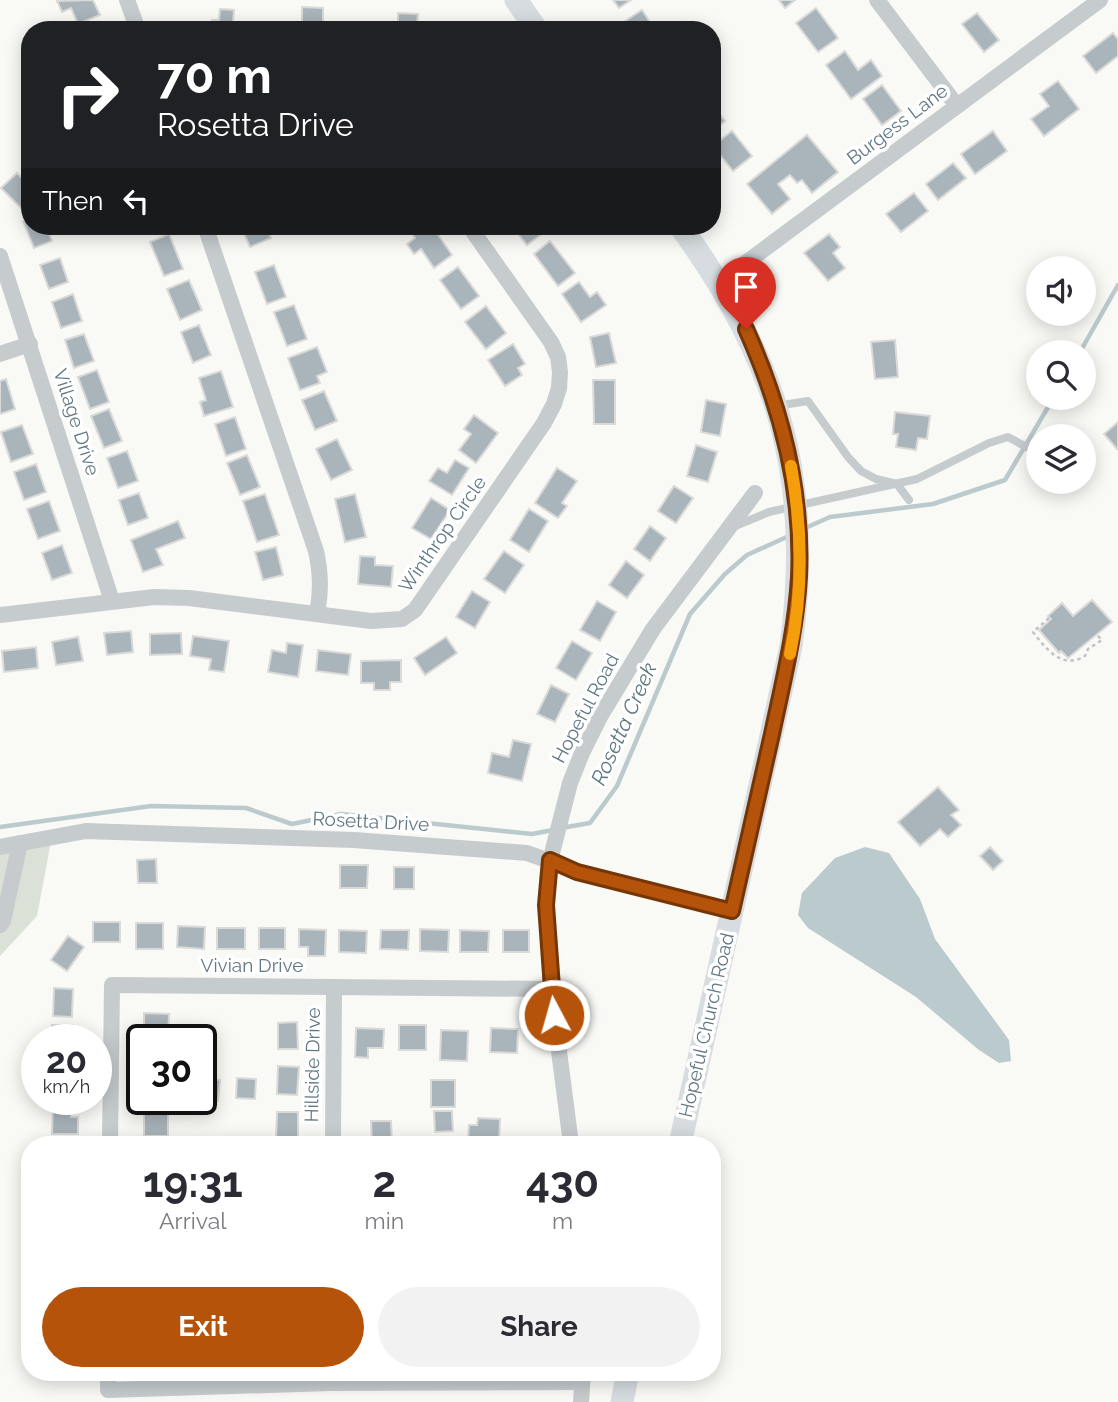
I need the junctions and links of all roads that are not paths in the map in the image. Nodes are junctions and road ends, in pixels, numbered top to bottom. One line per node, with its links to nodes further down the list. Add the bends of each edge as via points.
1 (127, 0): 5 (street)
2 (516, 0): 6 (main road)
3 (877, 0): 7 (street)
4 (1100, 0): 7 (street, Burgess Lane)
5 (135, 21)
6 (531, 21)
7 (957, 106): 12 (street, Burgess Lane)
8 (208, 235): 22 (street, via 316,551 321,581)
9 (475, 235): 22 (street, Winthrop Circle, via 558,357 559,388 554,404 415,610 402,619 387,621)
10 (686, 235): 12 (main road, Hopeful Church Road)
11 (0, 256): 13 (street, Village Drive)
12 (720, 282): 15 (main road, Hopeful Church Road, via 746,329)
13 (30, 344): 14 (street); 21 (street, Village Drive)
14 (0, 354)
15 (776, 406): 17 (lane, via 808,401 861,471); 27 (main road, Hopeful Church Road, via 794,484 799,561 796,610)
16 (1026, 446): 17 (lane, via 1008,437)
17 (897, 484): 19 (lane); 20 (lane, via 769,512)
18 (755, 493): 20 (street, Hopeful Road)
19 (909, 500)
20 (727, 529): 26 (street, Hopeful Road, via 653,629 601,715 578,763)
21 (112, 601): 22 (street, Winthrop Circle, via 189,598); 23 (street, Winthrop Circle)
22 (317, 614)
23 (0, 615)
24 (20, 843): 25 (street, Rosetta Drive); 26 (street, Rosetta Drive, via 86,831 341,839 527,853); 28 (street)
25 (0, 847)
26 (550, 860): 27 (street, Rosetta Drive, via 577,872); 30 (street, Hopeful Road, via 546,905)
27 (732, 911): 34 (main road, Hopeful Church Road)
28 (0, 925)
29 (334, 986): 30 (street, Vivian Drive); 31 (street, Vivian Drive, via 112,985); 32 (street, Hillside Drive)
30 (551, 989): 33 (street, Hopeful Road)
31 (110, 1136)
32 (333, 1136)
33 (569, 1136)
34 (682, 1136)
35 (108, 1381): 36 (street, via 108,1390)
36 (274, 1381)
37 (583, 1381): 39 (street)
38 (626, 1381): 40 (main road)
39 (581, 1402)
40 (622, 1402)

